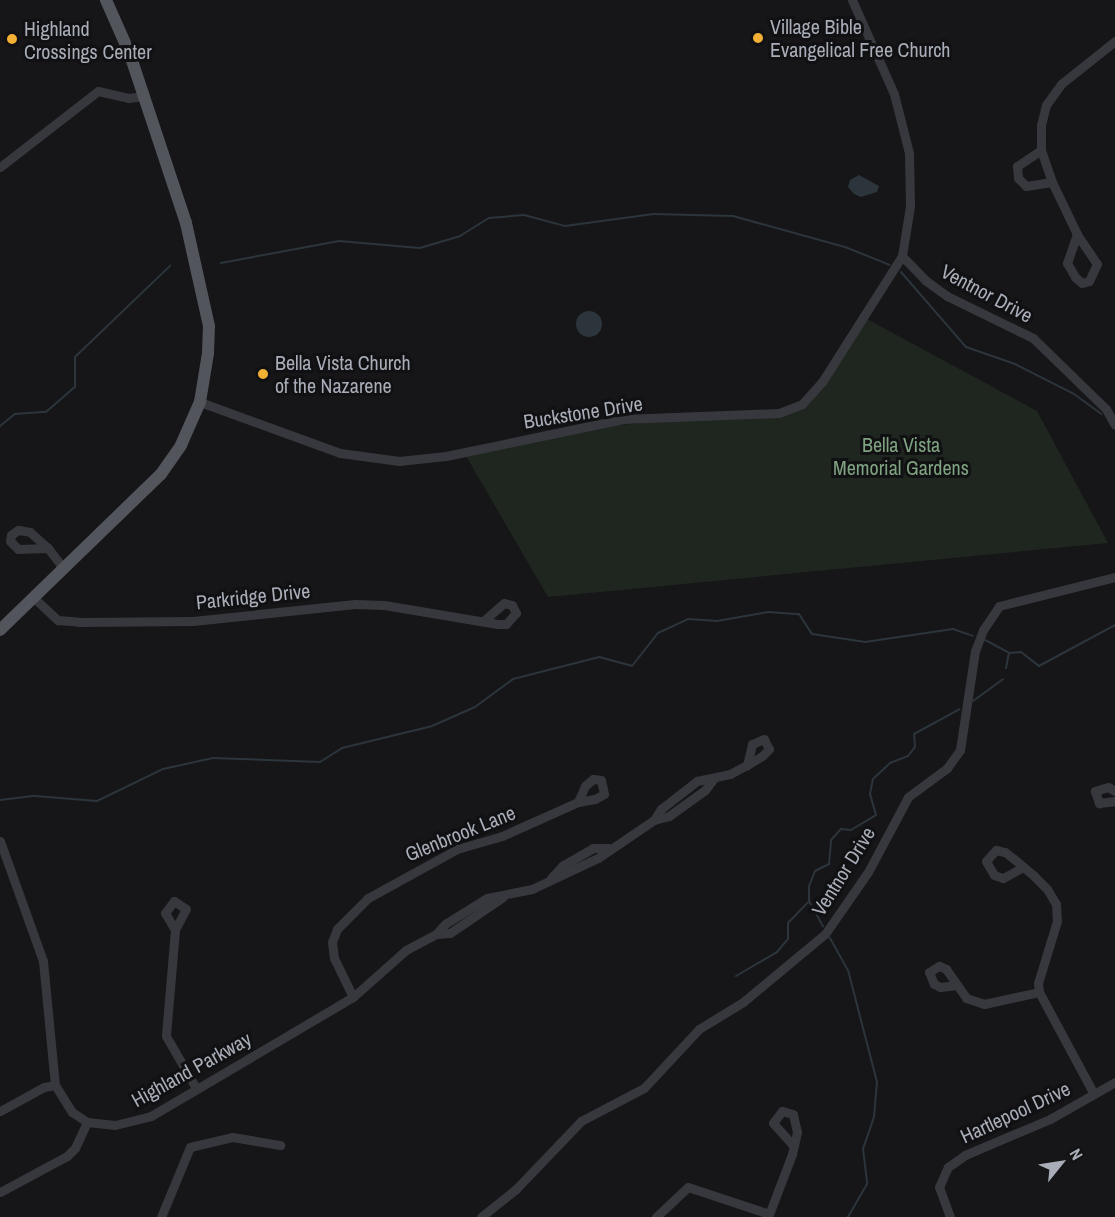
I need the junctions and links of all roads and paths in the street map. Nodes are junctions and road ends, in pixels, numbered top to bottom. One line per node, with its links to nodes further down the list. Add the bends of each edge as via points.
1 (106, 0): 4 (main road)
2 (852, 0): 9 (street, via 891,86 904,129 910,206)
3 (1115, 41): 5 (street, via 1079,66 1046,105)
4 (145, 96): 6 (street, via 128,98 98,91); 10 (main road, via 186,223 209,326)
5 (1041, 150): 7 (street); 7 (street, via 1017,166 1017,178 1026,186)
6 (0, 167)
7 (1052, 182): 8 (street)
8 (1077, 234): 8 (street, via 1097,264 1089,282 1075,278 1067,263)
9 (902, 255): 10 (street, Buckstone Drive, via 822,382 802,404 779,413 623,419 446,456 399,461 340,453); 11 (street, Ventnor Drive, via 947,296 1033,338 1094,396)
10 (200, 402): 13 (main road, via 181,445 161,474)
11 (1115, 425)
12 (48, 548): 13 (street)
13 (64, 569): 15 (main road)
14 (1115, 577): 39 (street, Ventnor Drive, via 999,606 978,640 960,750 947,768 908,797 868,872 825,934 743,1002 699,1029 644,1088 581,1121 516,1190)
15 (34, 598): 16 (street, Parkridge Drive, via 58,620 79,622 193,621 355,604); 17 (main road)
16 (483, 621)
17 (0, 630)
18 (747, 765): 27 (street, Highland Parkway, via 714,778 705,790 669,816 654,820 567,875 551,878 532,889 487,898 436,934 405,950)
19 (1115, 791): 20 (street, via 1108,787 1095,792 1099,803)
20 (1115, 801)
21 (578, 802): 27 (street, Glenbrook Lane, via 502,836 457,849 368,897 337,929 332,942 334,958)
22 (0, 841): 29 (street, via 43,962)
23 (1023, 867): 26 (street, via 1056,903 1057,921 1038,983)
24 (175, 930): 30 (street, via 166,1036)
25 (957, 985): 26 (street, via 966,998 984,1004)
26 (1039, 992): 31 (street)
27 (353, 997): 30 (street, Highland Parkway)
28 (1115, 1082): 31 (street, Hartlepool Drive)
29 (55, 1085): 32 (street); 33 (street, via 72,1112)
30 (196, 1088): 33 (street, Highland Parkway, via 139,1121 115,1125)
31 (1094, 1094): 41 (street, Hartlepool Drive, via 1050,1119 965,1155 948,1167 939,1187)
32 (0, 1111)
33 (87, 1122): 36 (street, via 67,1156)
34 (280, 1145): 38 (street, via 232,1137 190,1147)
35 (794, 1146): 37 (street)
36 (0, 1192)
37 (768, 1216): 40 (street, via 688,1187)
38 (161, 1217)
39 (481, 1217)
40 (656, 1217)
41 (950, 1217)

